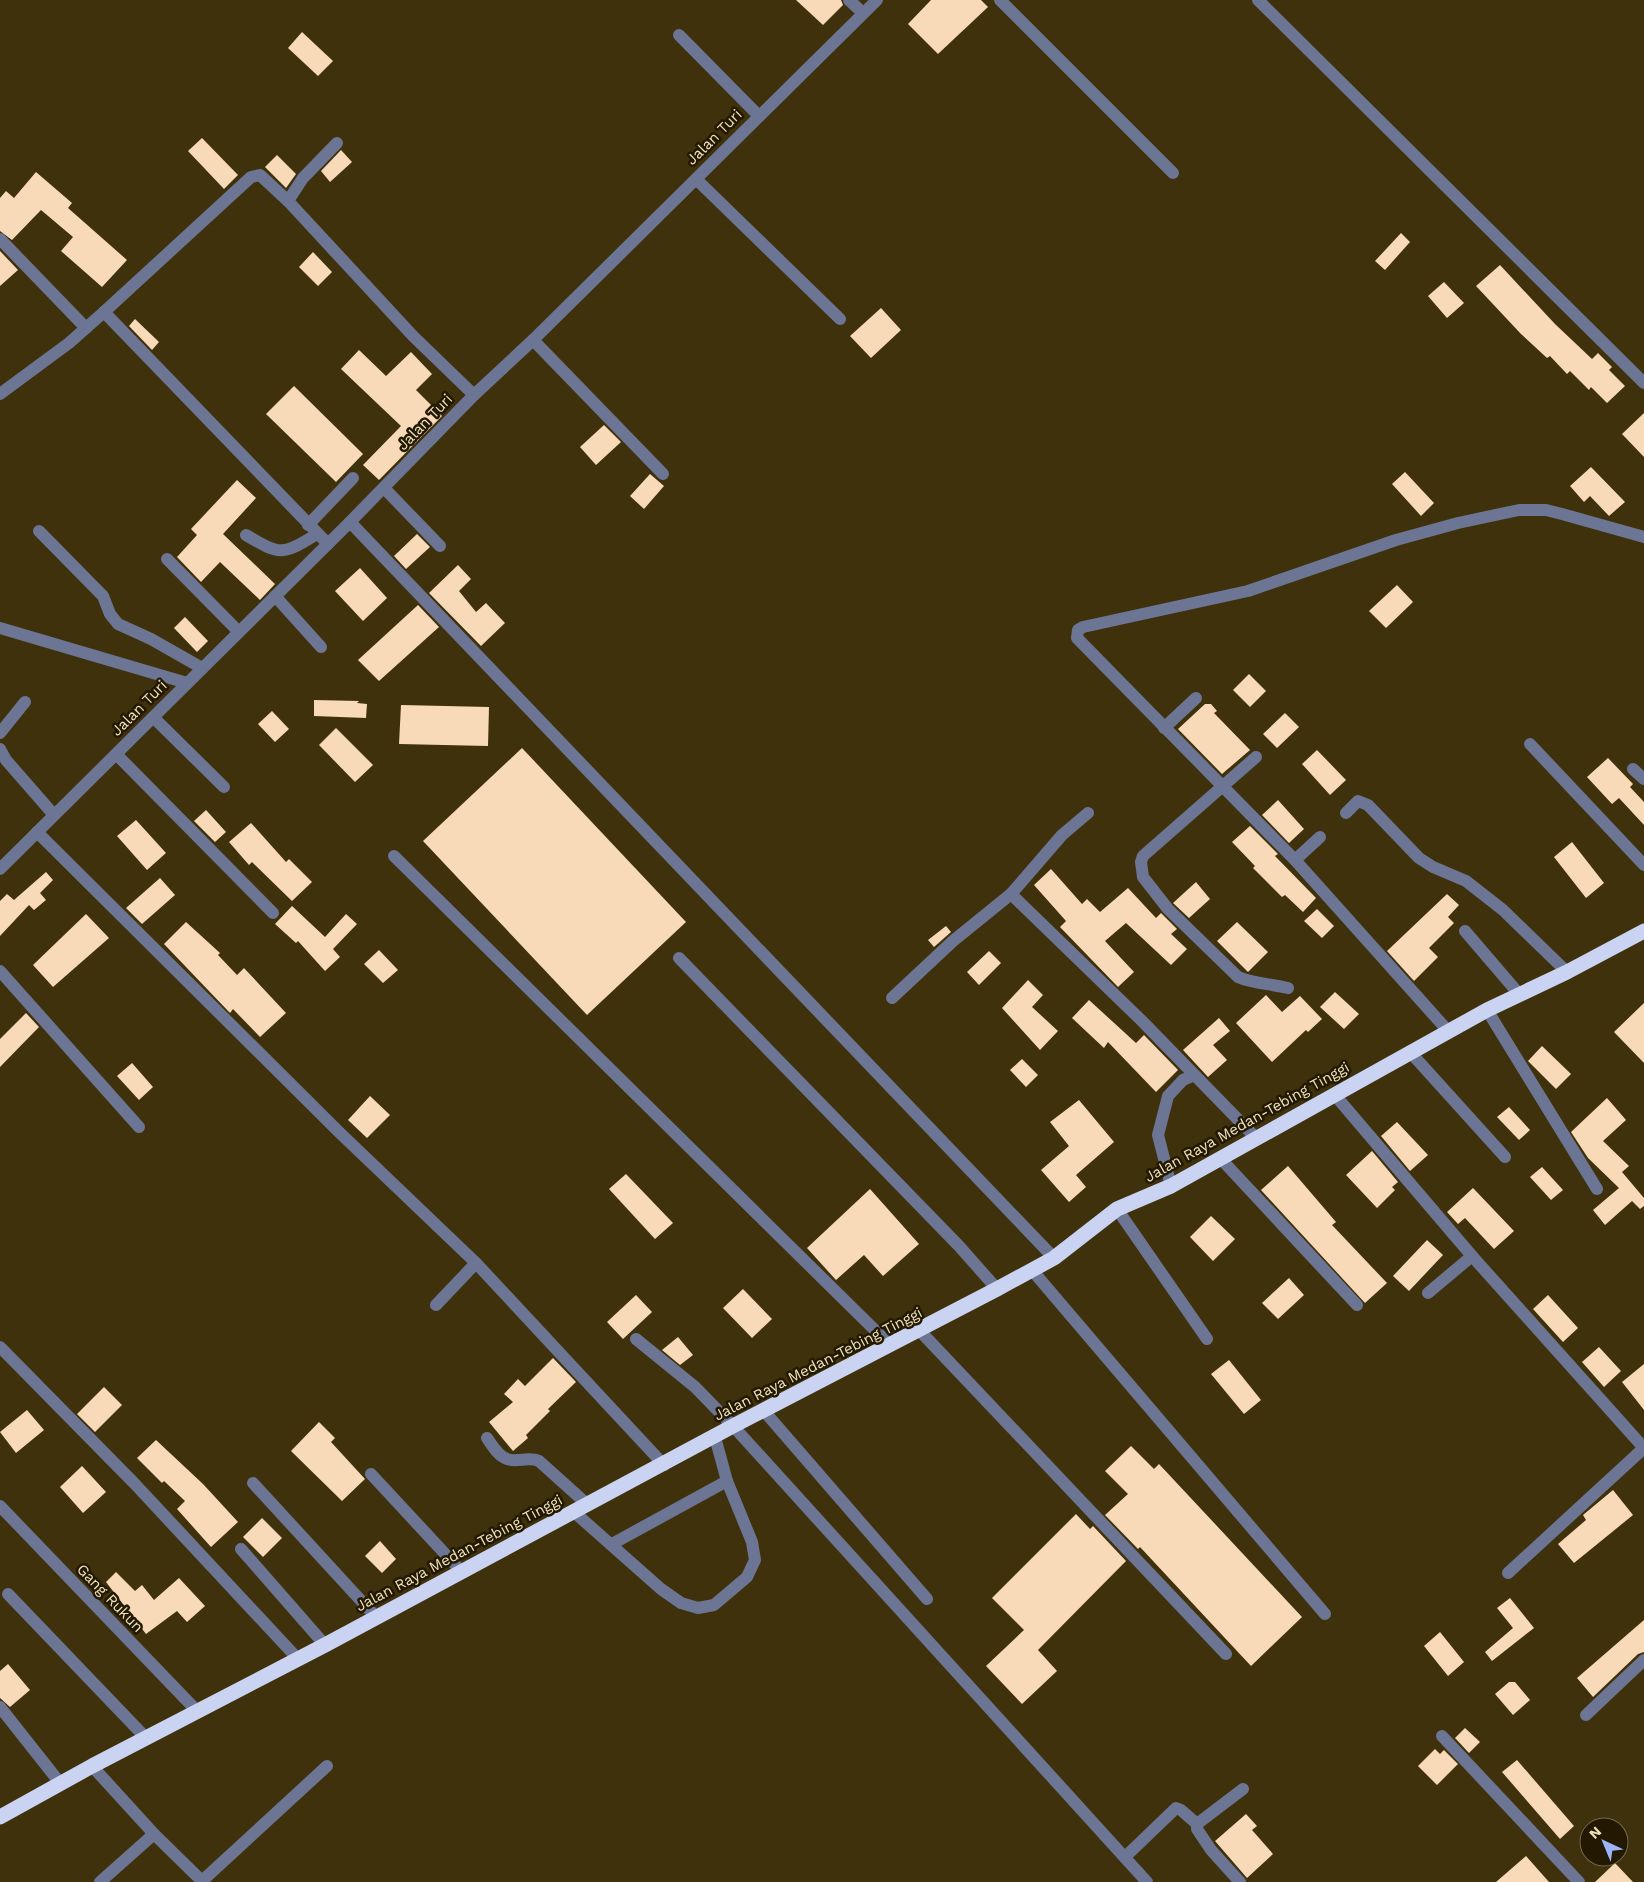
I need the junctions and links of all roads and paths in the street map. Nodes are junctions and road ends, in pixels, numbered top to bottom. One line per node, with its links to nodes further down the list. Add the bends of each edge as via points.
1 (849, 0): 5 (street)
2 (877, 0): 5 (street, Jalan Turi)
3 (1000, 0): 9 (street)
4 (1258, 0): 17 (street)
5 (863, 13): 7 (street, Jalan Turi)
6 (679, 35): 7 (street)
7 (759, 116): 10 (street, Jalan Turi)
8 (337, 143): 11 (street, via 303,178)
9 (1173, 173)
10 (696, 179): 14 (street); 16 (street, Jalan Turi)
11 (288, 201): 13 (street, via 260,175 251,177); 19 (street, via 413,336)
12 (0, 240): 15 (street)
13 (104, 312): 15 (street); 24 (street)
14 (840, 319)
15 (86, 328): 18 (street)
16 (533, 340): 19 (street, Jalan Turi); 20 (street)
17 (1644, 383)
18 (0, 394)
19 (474, 395): 22 (street, Jalan Turi)
20 (663, 474)
21 (353, 478): 24 (street)
22 (384, 488): 23 (street, Jalan Turi); 29 (street)
23 (350, 522): 28 (street, Jalan Turi); 82 (street)
24 (313, 530): 26 (street, via 296,547 281,552); 28 (street)
25 (39, 531): 35 (street, via 103,596 118,624)
26 (246, 535)
27 (1644, 537): 40 (street, via 1546,510 1519,510 1396,540 1248,590 1078,630 1077,638)
28 (328, 544): 31 (street, Jalan Turi)
29 (440, 546)
30 (167, 559): 33 (street)
31 (276, 596): 33 (street, Jalan Turi); 34 (street)
32 (0, 628): 36 (street)
33 (239, 632): 35 (street, Jalan Turi)
34 (321, 647)
35 (202, 668): 36 (street, Jalan Turi)
36 (187, 683): 39 (street, Jalan Turi)
37 (1196, 698): 40 (street)
38 (25, 702): 41 (street)
39 (154, 718): 44 (street, Jalan Turi); 48 (street)
40 (1164, 728): 49 (street)
41 (0, 733)
42 (1530, 744): 57 (street)
43 (0, 749): 52 (street)
44 (116, 754): 52 (street, Jalan Turi); 60 (street)
45 (1256, 757): 49 (street)
46 (1633, 769): 47 (street)
47 (1644, 779)
48 (224, 787)
49 (1224, 787): 56 (street); 66 (street, via 1143,856 1143,878 1168,909 1238,977 1249,982 1259,981)
50 (1346, 812): 65 (street, via 1358,802 1368,805 1419,858 1466,881 1503,910)
51 (1088, 813): 59 (street, via 1062,835)
52 (54, 815): 53 (street, Jalan Turi)
53 (38, 832): 58 (street, Jalan Turi); 83 (street, via 340,1133)
54 (1320, 837): 56 (street)
55 (394, 856): 92 (street)
56 (1295, 860): 70 (street)
57 (1644, 865)
58 (0, 869)
59 (1011, 894): 68 (street, via 953,941); 72 (street)
60 (274, 913)
61 (1465, 931): 67 (street)
62 (1644, 931): 65 (highway, Jalan Raya Medan-Tebing Tinggi)
63 (679, 958): 85 (street)
64 (0, 971): 74 (street)
65 (1567, 972): 67 (highway, Jalan Raya Medan-Tebing Tinggi)
66 (1288, 988)
67 (1519, 994): 69 (highway, Jalan Raya Medan-Tebing Tinggi)
68 (892, 998)
69 (1487, 1010): 70 (highway, Jalan Raya Medan-Tebing Tinggi); 79 (street)
70 (1449, 1032): 71 (highway, Jalan Raya Medan-Tebing Tinggi)
71 (1411, 1053): 73 (highway, Jalan Raya Medan-Tebing Tinggi); 76 (street)
72 (1194, 1075): 75 (street); 78 (street, via 1183,1080 1168,1096 1158,1135)
73 (1334, 1094): 75 (highway, Jalan Raya Medan-Tebing Tinggi); 81 (street)
74 (139, 1127)
75 (1256, 1138): 77 (highway, Jalan Raya Medan-Tebing Tinggi)
76 (1505, 1157)
77 (1221, 1159): 78 (highway, Jalan Raya Medan-Tebing Tinggi); 88 (street)
78 (1171, 1186): 80 (highway, Jalan Raya Medan-Tebing Tinggi)
79 (1597, 1190)
80 (1117, 1209): 82 (highway, Jalan Raya Medan-Tebing Tinggi); 91 (street)
81 (1472, 1256): 86 (street); 98 (street)
82 (1054, 1258): 84 (highway, Jalan Raya Medan-Tebing Tinggi)
83 (476, 1263): 87 (street); 99 (street)
84 (1032, 1270): 85 (highway, Jalan Raya Medan-Tebing Tinggi); 112 (street)
85 (997, 1289): 89 (highway, Jalan Raya Medan-Tebing Tinggi)
86 (1428, 1293)
87 (436, 1305)
88 (1357, 1305)
89 (920, 1331): 92 (highway, Jalan Raya Medan-Tebing Tinggi); 115 (street)
90 (636, 1339): 95 (street, via 694,1387)
91 (1207, 1339)
92 (890, 1345): 94 (highway, Jalan Raya Medan-Tebing Tinggi)
93 (0, 1347): 116 (street, via 134,1483)
94 (764, 1412): 95 (highway, Jalan Raya Medan-Tebing Tinggi); 111 (street)
95 (733, 1426): 96 (highway, Jalan Raya Medan-Tebing Tinggi); 130 (street)
96 (715, 1437): 99 (highway, Jalan Raya Medan-Tebing Tinggi); 101 (street)
97 (487, 1438): 103 (street, via 504,1458 529,1458 539,1462)
98 (1642, 1442): 109 (street)
99 (664, 1465): 103 (highway, Jalan Raya Medan-Tebing Tinggi)
100 (371, 1474): 108 (street)
101 (726, 1481): 106 (street); 106 (street, via 752,1542 755,1560 747,1577 714,1605 698,1608 681,1603)
102 (253, 1483): 113 (street)
103 (588, 1505): 105 (highway, Jalan Raya Medan-Tebing Tinggi)
104 (0, 1506): 119 (street, Gang Rukun)
105 (574, 1512): 106 (street); 108 (highway, Jalan Raya Medan-Tebing Tinggi)
106 (612, 1544)
107 (241, 1549): 114 (street)
108 (461, 1571): 113 (highway, Jalan Raya Medan-Tebing Tinggi)
109 (1508, 1573)
110 (8, 1594): 122 (street)
111 (927, 1599)
112 (1325, 1614)
113 (376, 1617): 114 (highway, Jalan Raya Medan-Tebing Tinggi)
114 (326, 1645): 116 (highway, Jalan Raya Medan-Tebing Tinggi)
115 (1226, 1654)
116 (298, 1659): 119 (highway, Jalan Raya Medan-Tebing Tinggi)
117 (1644, 1660): 120 (street)
118 (0, 1707): 125 (street)
119 (197, 1711): 122 (highway, Jalan Raya Medan-Tebing Tinggi)
120 (1586, 1715)
121 (1442, 1736): 135 (street)
122 (146, 1738): 123 (highway, Jalan Raya Medan-Tebing Tinggi)
123 (92, 1766): 125 (highway, Jalan Raya Medan-Tebing Tinggi); 129 (street)
124 (327, 1766): 132 (street)
125 (60, 1783): 127 (highway, Jalan Raya Medan-Tebing Tinggi)
126 (1243, 1789): 128 (street)
127 (0, 1817)
128 (1198, 1824): 130 (street, via 1176,1808); 134 (street, via 1200,1836)
129 (154, 1834): 131 (street); 132 (street)
130 (1124, 1856): 133 (street)
131 (100, 1882)
132 (203, 1882)
133 (1147, 1882)
134 (1240, 1882)
135 (1579, 1882)

